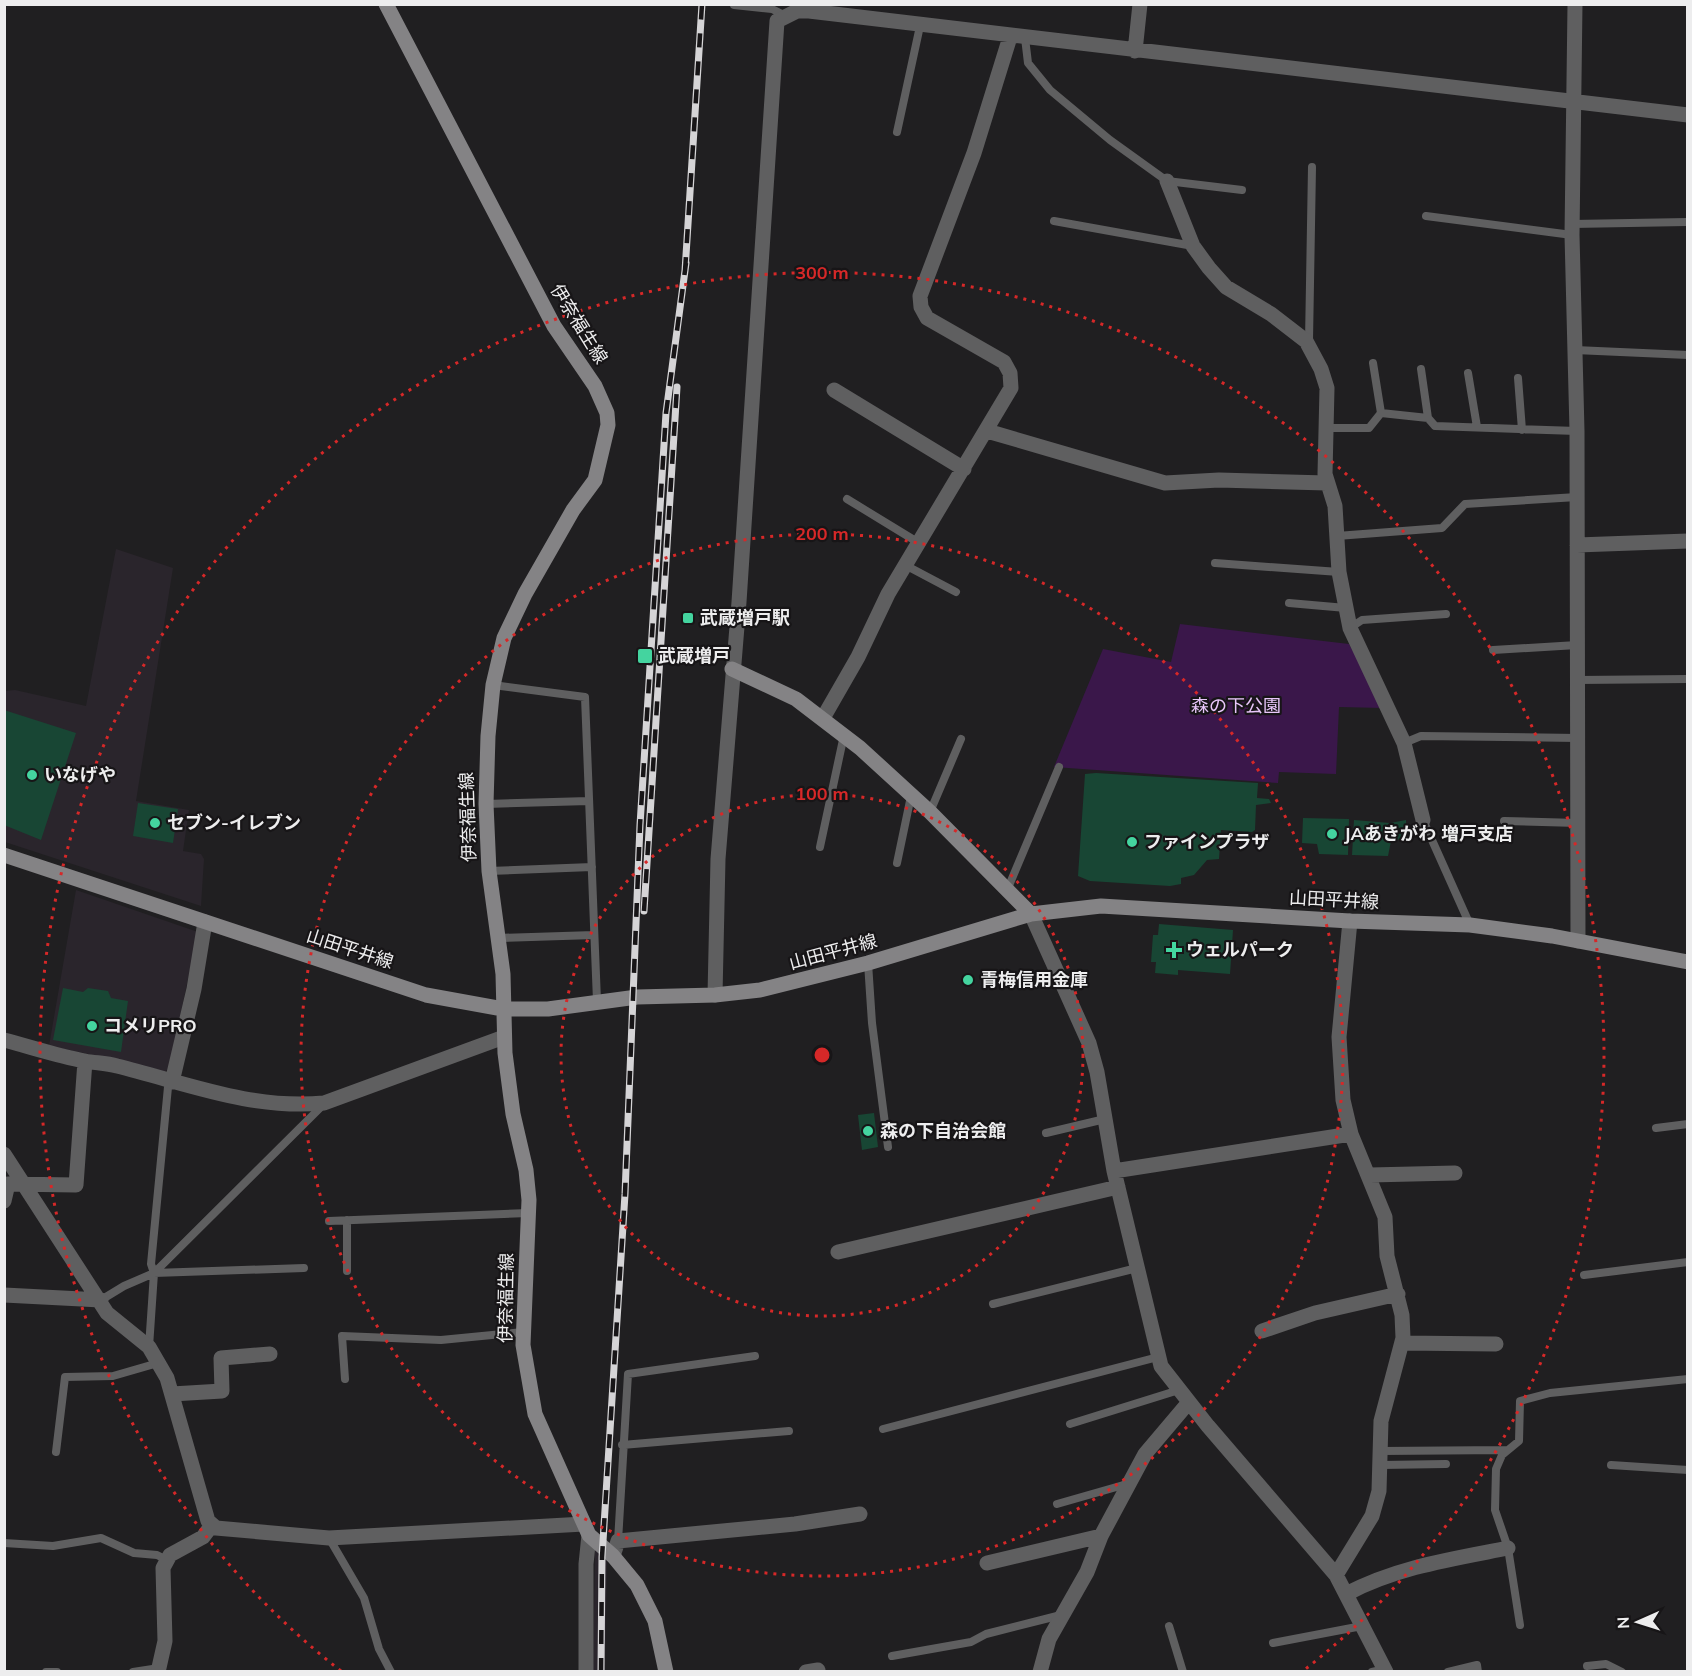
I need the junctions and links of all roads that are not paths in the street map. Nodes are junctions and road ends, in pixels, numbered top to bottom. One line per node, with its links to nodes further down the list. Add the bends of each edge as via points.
1 (386, 4): 58 (main road, 伊奈福生線, via 554,326 596,386 607,413 599,471 525,594 504,638)
2 (734, 4): 6 (lane, via 772,9)
3 (1140, 4): 10 (street)
4 (1575, 4): 11 (street)
5 (810, 8): 6 (street); 7 (street)
6 (786, 16): 55 (street, via 777,21)
7 (920, 26): 8 (street); 13 (lane)
8 (1010, 37): 9 (street); 35 (street, via 974,153 920,296 927,318 1004,362 1010,373 1011,388)
9 (1025, 38): 10 (street); 15 (lane, via 1028,63 1050,90)
10 (1135, 51): 11 (street)
11 (1571, 101): 12 (street); 20 (street)
12 (1688, 115)
13 (897, 132)
14 (1312, 167): 22 (lane)
15 (1167, 181): 16 (lane); 21 (street)
16 (1242, 190)
17 (1426, 216): 20 (lane)
18 (1054, 220): 21 (lane)
19 (1688, 222): 20 (lane)
20 (1572, 230): 23 (street)
21 (1192, 246): 22 (street, via 1226,287 1271,314)
22 (1308, 346): 33 (street, via 1322,369 1327,388)
23 (1575, 350): 24 (lane); 36 (street)
24 (1688, 356)
25 (1373, 363): 30 (lane)
26 (1421, 369): 31 (lane)
27 (1468, 373): 32 (lane)
28 (1518, 378): 34 (lane)
29 (834, 390): 37 (street)
30 (1381, 414): 31 (lane); 33 (lane, via 1370,428)
31 (1428, 418): 32 (lane, via 1435,426)
32 (1477, 427): 34 (lane)
33 (1325, 428): 38 (street)
34 (1522, 430): 36 (lane)
35 (987, 431): 37 (street); 38 (street, via 1165,483)
36 (1577, 431): 39 (street)
37 (964, 469): 43 (street)
38 (1327, 483): 41 (street, via 1335,506)
39 (1577, 497): 41 (lane, via 1465,504 1442,528); 44 (street)
40 (847, 499): 43 (lane)
41 (1337, 536): 47 (street)
42 (1688, 541): 44 (street)
43 (919, 543): 46 (street)
44 (1577, 545): 53 (street)
45 (1215, 563): 47 (lane)
46 (905, 565): 48 (lane); 59 (street)
47 (1339, 572): 50 (street)
48 (956, 592)
49 (1289, 603): 50 (lane)
50 (1346, 608): 52 (street)
51 (1446, 615): 52 (lane, via 1362,620)
52 (1350, 628): 63 (street)
53 (1577, 645): 54 (lane); 57 (street)
54 (1493, 650)
55 (732, 669): 59 (main road, via 796,699); 87 (street, via 718,859)
56 (1688, 679): 57 (lane)
57 (1577, 680): 61 (street)
58 (493, 685): 66 (lane, via 585,697); 67 (main road, 伊奈福生線)
59 (823, 718): 60 (main road)
60 (844, 735): 65 (main road); 72 (lane)
61 (1578, 738): 63 (lane, via 1421,736); 71 (street)
62 (961, 739): 68 (lane)
63 (1404, 743): 69 (street)
64 (1059, 767): 77 (lane)
65 (911, 795): 68 (main road); 74 (lane)
66 (589, 801): 67 (lane); 75 (lane)
67 (486, 804): 76 (main road, 伊奈福生線)
68 (930, 812): 77 (main road)
69 (1423, 820): 81 (lane)
70 (1504, 821): 71 (lane)
71 (1578, 823): 84 (street)
72 (820, 847)
73 (4, 855): 80 (main road, 山田平井線)
74 (897, 863)
75 (592, 867): 76 (lane); 82 (lane)
76 (489, 871): 83 (main road, 伊奈福生線)
77 (1008, 888): 78 (main road)
78 (1031, 914): 79 (main road, 山田平井線, via 1101,906); 86 (main road, 山田平井線); 95 (street, via 1089,1043)
79 (1350, 921): 81 (main road, 山田平井線); 99 (street, via 1339,1037 1343,1100)
80 (206, 922): 89 (main road, 山田平井線, via 426,995); 93 (street)
81 (1470, 925): 84 (main road, 山田平井線)
82 (594, 935): 83 (lane); 88 (lane)
83 (498, 938): 89 (main road, 伊奈福生線)
84 (1578, 941): 85 (main road, 山田平井線)
85 (1688, 962)
86 (868, 963): 87 (main road, 山田平井線, via 783,986); 100 (lane)
87 (715, 995): 88 (main road, 山田平井線)
88 (597, 1002): 89 (main road, 山田平井線)
89 (503, 1010): 90 (main road, 伊奈福生線)
90 (504, 1036): 94 (street); 108 (main road, 伊奈福生線, via 513,1114 526,1170)
91 (4, 1040): 92 (street)
92 (85, 1061): 93 (street, via 115,1065); 105 (street, via 76,1185)
93 (172, 1082): 94 (street, via 272,1104); 116 (lane, via 168,1087 151,1264)
94 (324, 1103): 116 (lane)
95 (1105, 1119): 98 (lane); 102 (street)
96 (1688, 1124): 97 (lane)
97 (1656, 1128)
98 (1046, 1133)
99 (1351, 1134): 102 (street); 104 (street)
100 (888, 1147)
101 (4, 1154): 105 (street)
102 (1114, 1171): 106 (street)
103 (1455, 1173): 104 (street)
104 (1370, 1175): 118 (street, via 1385,1216 1387,1256)
105 (23, 1184): 107 (street, via 8,1184); 120 (street)
106 (1118, 1187): 111 (street); 114 (street)
107 (4, 1201)
108 (528, 1213): 109 (lane); 123 (main road, 伊奈福生線)
109 (347, 1220): 110 (lane); 115 (lane)
110 (328, 1221)
111 (838, 1252)
112 (1688, 1262): 117 (lane)
113 (304, 1268): 116 (lane)
114 (1137, 1268): 121 (lane); 129 (street)
115 (347, 1271)
116 (154, 1274): 120 (lane); 126 (lane)
117 (1584, 1275)
118 (1398, 1294): 122 (street, via 1315,1313); 124 (street)
119 (4, 1295): 120 (street)
120 (101, 1300): 126 (street, via 107,1312)
121 (993, 1304)
122 (1262, 1331)
123 (523, 1332): 132 (lane, via 441,1340 342,1336); 150 (main road, 伊奈福生線, via 535,1414)
124 (1402, 1343): 125 (street); 142 (street, via 1381,1421)
125 (1496, 1344)
126 (149, 1347): 130 (street)
127 (270, 1354): 134 (street, via 221,1358 222,1391)
128 (755, 1356): 139 (lane, via 628,1374)
129 (1158, 1357): 133 (street); 137 (lane)
130 (158, 1362): 134 (street); 141 (lane, via 113,1376 65,1377)
131 (1688, 1378): 140 (lane, via 1520,1401 1520,1441)
132 (345, 1379)
133 (1179, 1390): 135 (street); 136 (lane)
134 (172, 1394): 149 (street)
135 (1189, 1402): 146 (street, via 1145,1454); 159 (street)
136 (1071, 1424)
137 (883, 1429)
138 (789, 1431): 139 (lane)
139 (622, 1445): 153 (lane)
140 (1507, 1450): 142 (lane); 155 (lane, via 1496,1469 1495,1510)
141 (56, 1452)
142 (1381, 1458): 143 (lane); 159 (street, via 1379,1491 1372,1516)
143 (1446, 1464)
144 (1611, 1465): 145 (lane)
145 (1688, 1470)
146 (1129, 1484): 147 (lane); 151 (street)
147 (1057, 1504)
148 (860, 1514): 153 (street)
149 (212, 1525): 152 (street); 157 (street, via 203,1537 170,1554)
150 (586, 1529): 152 (street); 156 (main road, 伊奈福生線); 173 (street)
151 (1101, 1536): 158 (street); 161 (street, via 1087,1572)
152 (329, 1538): 172 (lane, via 364,1598 379,1649)
153 (618, 1541): 156 (street)
154 (4, 1543): 157 (lane, via 53,1545 100,1538 134,1553)
155 (1508, 1548): 160 (street, via 1399,1570); 162 (lane)
156 (613, 1556): 174 (main road, 伊奈福生線, via 637,1585 655,1621)
157 (167, 1560): 168 (street, via 163,1568 165,1641)
158 (987, 1563)
159 (1336, 1575): 160 (street)
160 (1346, 1594): 164 (street)
161 (1060, 1616): 166 (lane, via 986,1634 971,1642); 175 (street)
162 (1521, 1625)
163 (1169, 1626): 176 (lane)
164 (1362, 1626): 165 (lane); 177 (street)
165 (1273, 1643)
166 (892, 1656)
167 (1587, 1666): 180 (lane, via 1606,1664)
168 (159, 1670): 171 (lane)
169 (46, 1671): 170 (lane)
170 (57, 1671)
171 (133, 1671)
172 (391, 1671)
173 (586, 1671)
174 (666, 1671)
175 (1040, 1671)
176 (1183, 1671)
177 (1381, 1671)
178 (1448, 1671): 179 (lane, via 1477,1665)
179 (1478, 1671)
180 (1622, 1671)

